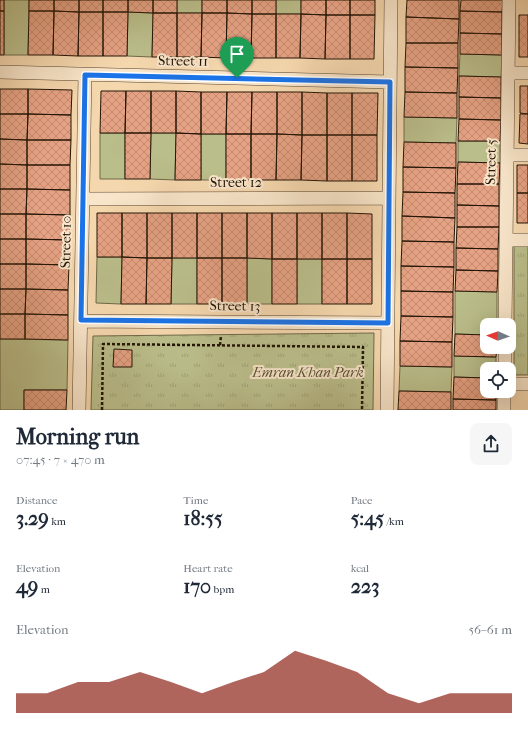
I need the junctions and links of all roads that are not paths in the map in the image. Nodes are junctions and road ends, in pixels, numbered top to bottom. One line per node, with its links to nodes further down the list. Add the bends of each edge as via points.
1 (391, 0): 7 (street)
2 (509, 0): 4 (street, Street 5)
3 (0, 72): 6 (street, Street 11)
4 (508, 73): 5 (street); 8 (street, Street 5)
5 (528, 73)
6 (85, 75): 7 (street, Street 11); 11 (street, Street 10)
7 (390, 82): 10 (street)
8 (507, 155): 9 (street); 12 (street, Street 5)
9 (528, 155)
10 (389, 198): 11 (street, Street 12); 16 (street)
11 (83, 199): 15 (street, Street 10)
12 (506, 240): 13 (street); 14 (street, Street 5)
13 (528, 240)
14 (505, 318)
15 (81, 320): 16 (street, Street 13); 20 (street, Street 10)
16 (388, 323): 21 (street)
17 (516, 384): 18 (street)
18 (528, 384)
19 (504, 398): 22 (street)
20 (80, 410)
21 (387, 410)
22 (504, 410)

